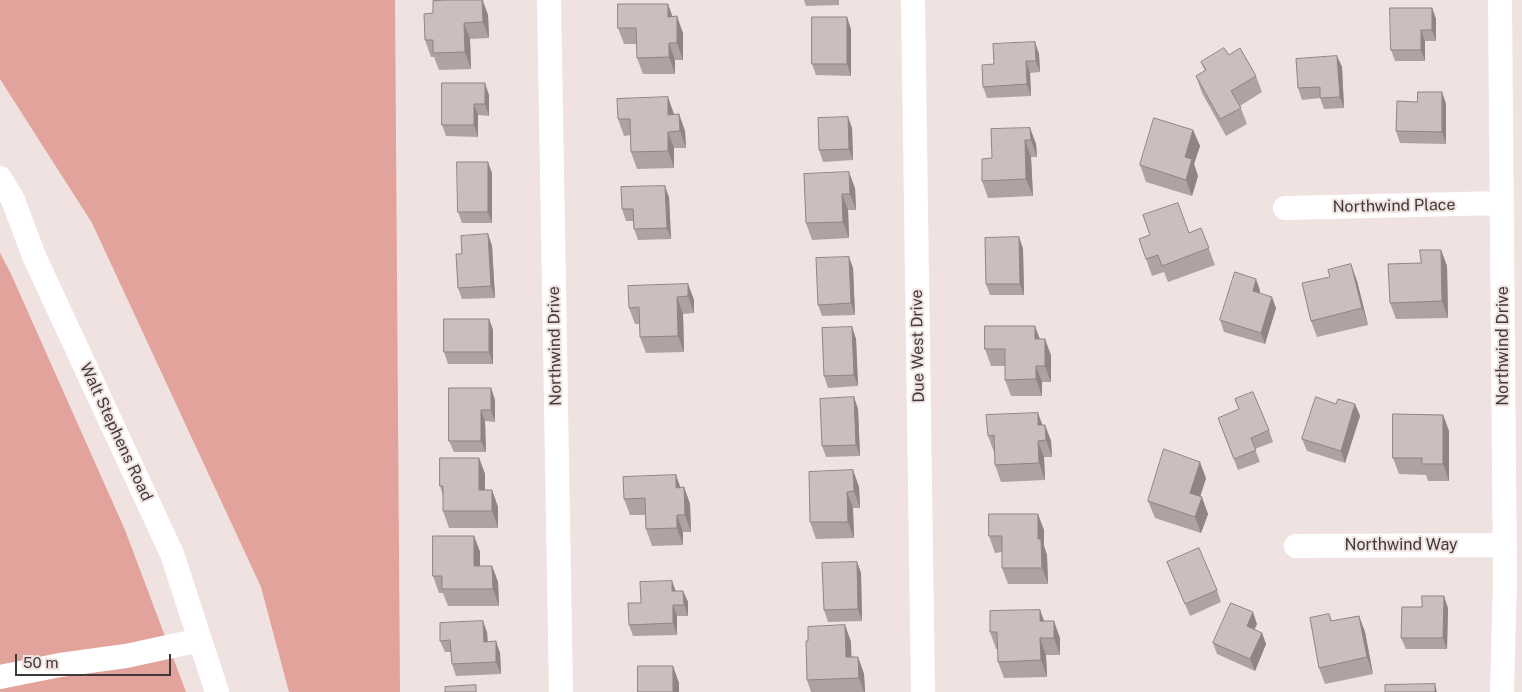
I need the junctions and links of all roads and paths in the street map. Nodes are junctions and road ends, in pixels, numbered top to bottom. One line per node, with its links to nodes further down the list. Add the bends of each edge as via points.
1 (549, 0): 12 (street, Northwind Drive)
2 (913, 0): 13 (street, Due West Drive)
3 (1500, 0): 5 (street, Northwind Drive)
4 (0, 178): 9 (street, Walt Stephens Road, via 13,200 34,256 172,554)
5 (1502, 203): 6 (street, Northwind Place); 7 (street, Northwind Drive)
6 (1285, 208)
7 (1505, 544): 8 (street, Northwind Way); 14 (street, Northwind Drive)
8 (1296, 546)
9 (200, 640): 10 (street); 11 (street, Walt Stephens Road)
10 (0, 677)
11 (216, 692)
12 (561, 692)
13 (923, 692)
14 (1502, 692)

